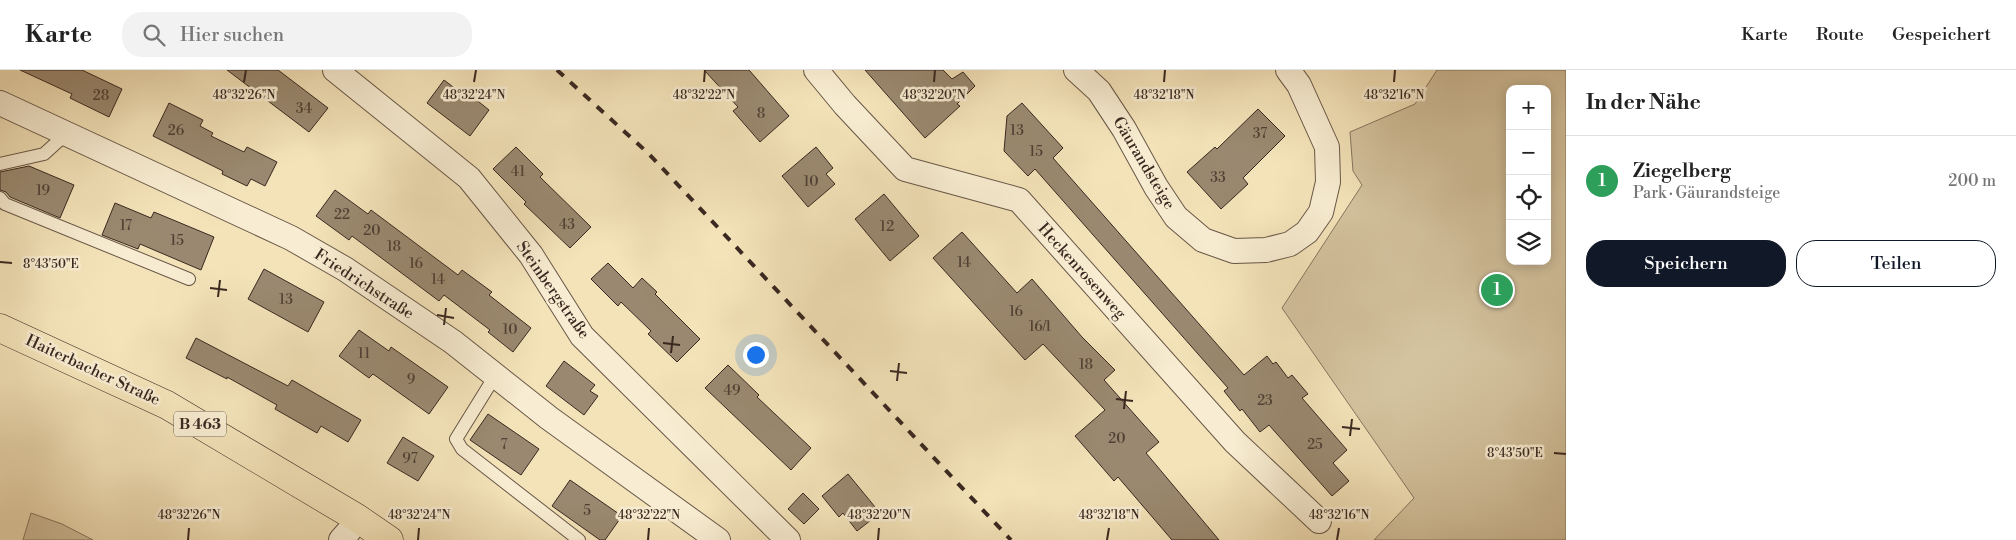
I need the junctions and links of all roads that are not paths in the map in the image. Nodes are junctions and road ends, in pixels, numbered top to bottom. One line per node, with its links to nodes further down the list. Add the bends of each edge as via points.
1 (334, 70): 18 (street, Steinbergstraße, via 469,178 531,255 582,336)
2 (816, 70): 13 (street, Heckenrosenweg, via 905,169 1019,200 1235,442)
3 (1076, 70): 4 (street, Gäurandsteige, via 1099,91 1176,217 1203,240 1234,251 1266,250 1290,244 1307,232 1321,212 1328,182 1327,147 1299,86)
4 (1288, 70)
5 (0, 103): 6 (street, Friedrichstraße)
6 (66, 134): 7 (lane, via 44,154); 11 (street, Friedrichstraße, via 283,235 345,269 453,342)
7 (0, 164)
8 (0, 198): 9 (lane, via 5,204)
9 (189, 279)
10 (0, 328): 12 (main road, Haiterbacher Straße / B 463, via 167,405)
11 (495, 376): 16 (lane, via 456,439 462,449); 17 (street, Friedrichstraße)
12 (357, 518): 14 (street); 15 (main road, Haiterbacher Straße / B 463)
13 (1319, 521)
14 (341, 540)
15 (389, 540)
16 (579, 540)
17 (718, 540)
18 (788, 540)

